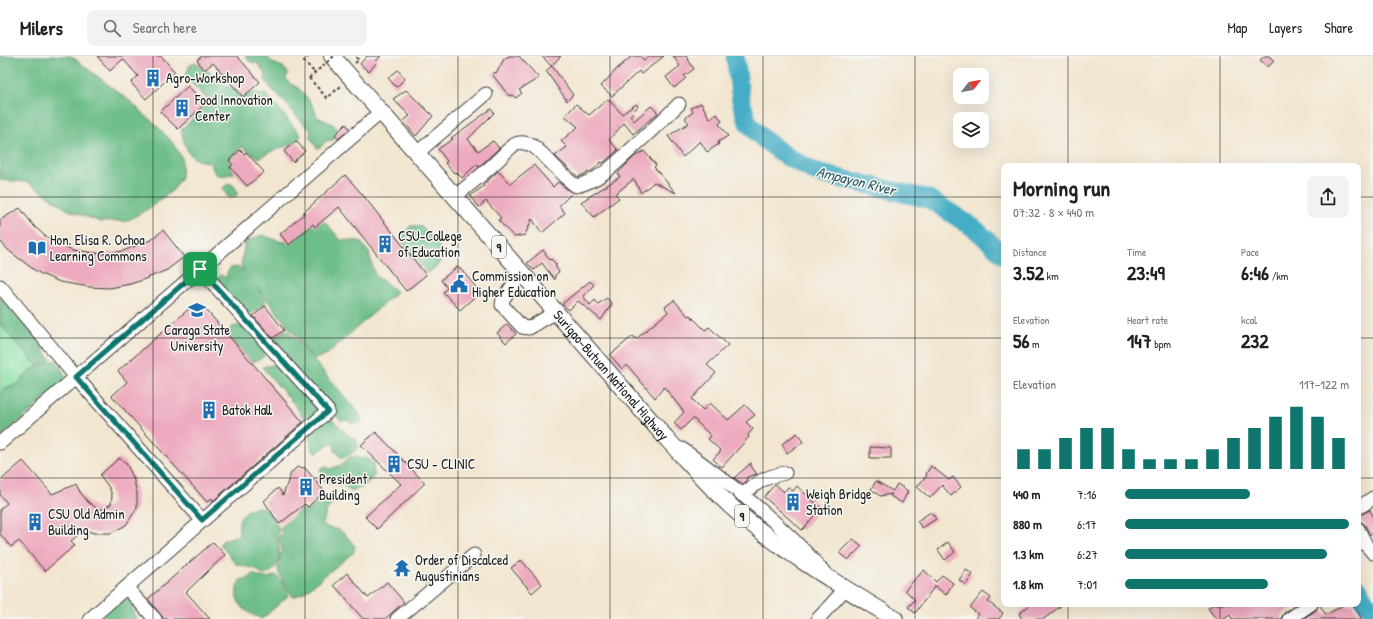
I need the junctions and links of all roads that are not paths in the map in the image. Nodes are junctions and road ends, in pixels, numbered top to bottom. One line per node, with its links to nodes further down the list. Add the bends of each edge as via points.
1 (333, 56): 4 (main road, Surigao-Butuan National Highway / 9)
2 (486, 94): 5 (street)
3 (679, 104): 6 (street, via 616,164 585,184 576,186 532,146 518,143)
4 (381, 112): 5 (main road, Surigao-Butuan National Highway / 9); 7 (street)
5 (417, 153): 6 (main road, Surigao-Butuan National Highway / 9)
6 (455, 196): 8 (main road, Surigao-Butuan National Highway / 9)
7 (200, 269): 11 (street); 18 (street, via 328,411)
8 (522, 273): 10 (main road, Surigao-Butuan National Highway / 9); 10 (street, via 503,299 502,305 522,327 529,328)
9 (0, 286): 11 (street)
10 (556, 312): 12 (main road, Surigao-Butuan National Highway / 9)
11 (76, 377): 13 (street); 18 (street)
12 (667, 439): 15 (street); 22 (main road, Surigao-Butuan National Highway / 9, via 736,511)
13 (0, 443)
14 (785, 473): 15 (street, via 760,481)
15 (742, 495): 22 (street, via 799,545)
16 (1373, 498): 17 (street)
17 (1361, 506)
18 (202, 520): 23 (street)
19 (1361, 534): 20 (street)
20 (1373, 553)
21 (474, 555): 28 (street)
22 (830, 578): 24 (main road, Surigao-Butuan National Highway / 9)
23 (126, 587): 26 (street); 27 (street)
24 (845, 588): 29 (street); 30 (main road, Surigao-Butuan National Highway / 9)
25 (1307, 607): 31 (street)
26 (90, 619)
27 (154, 619)
28 (397, 619)
29 (818, 619)
30 (895, 619)
31 (1289, 619)

